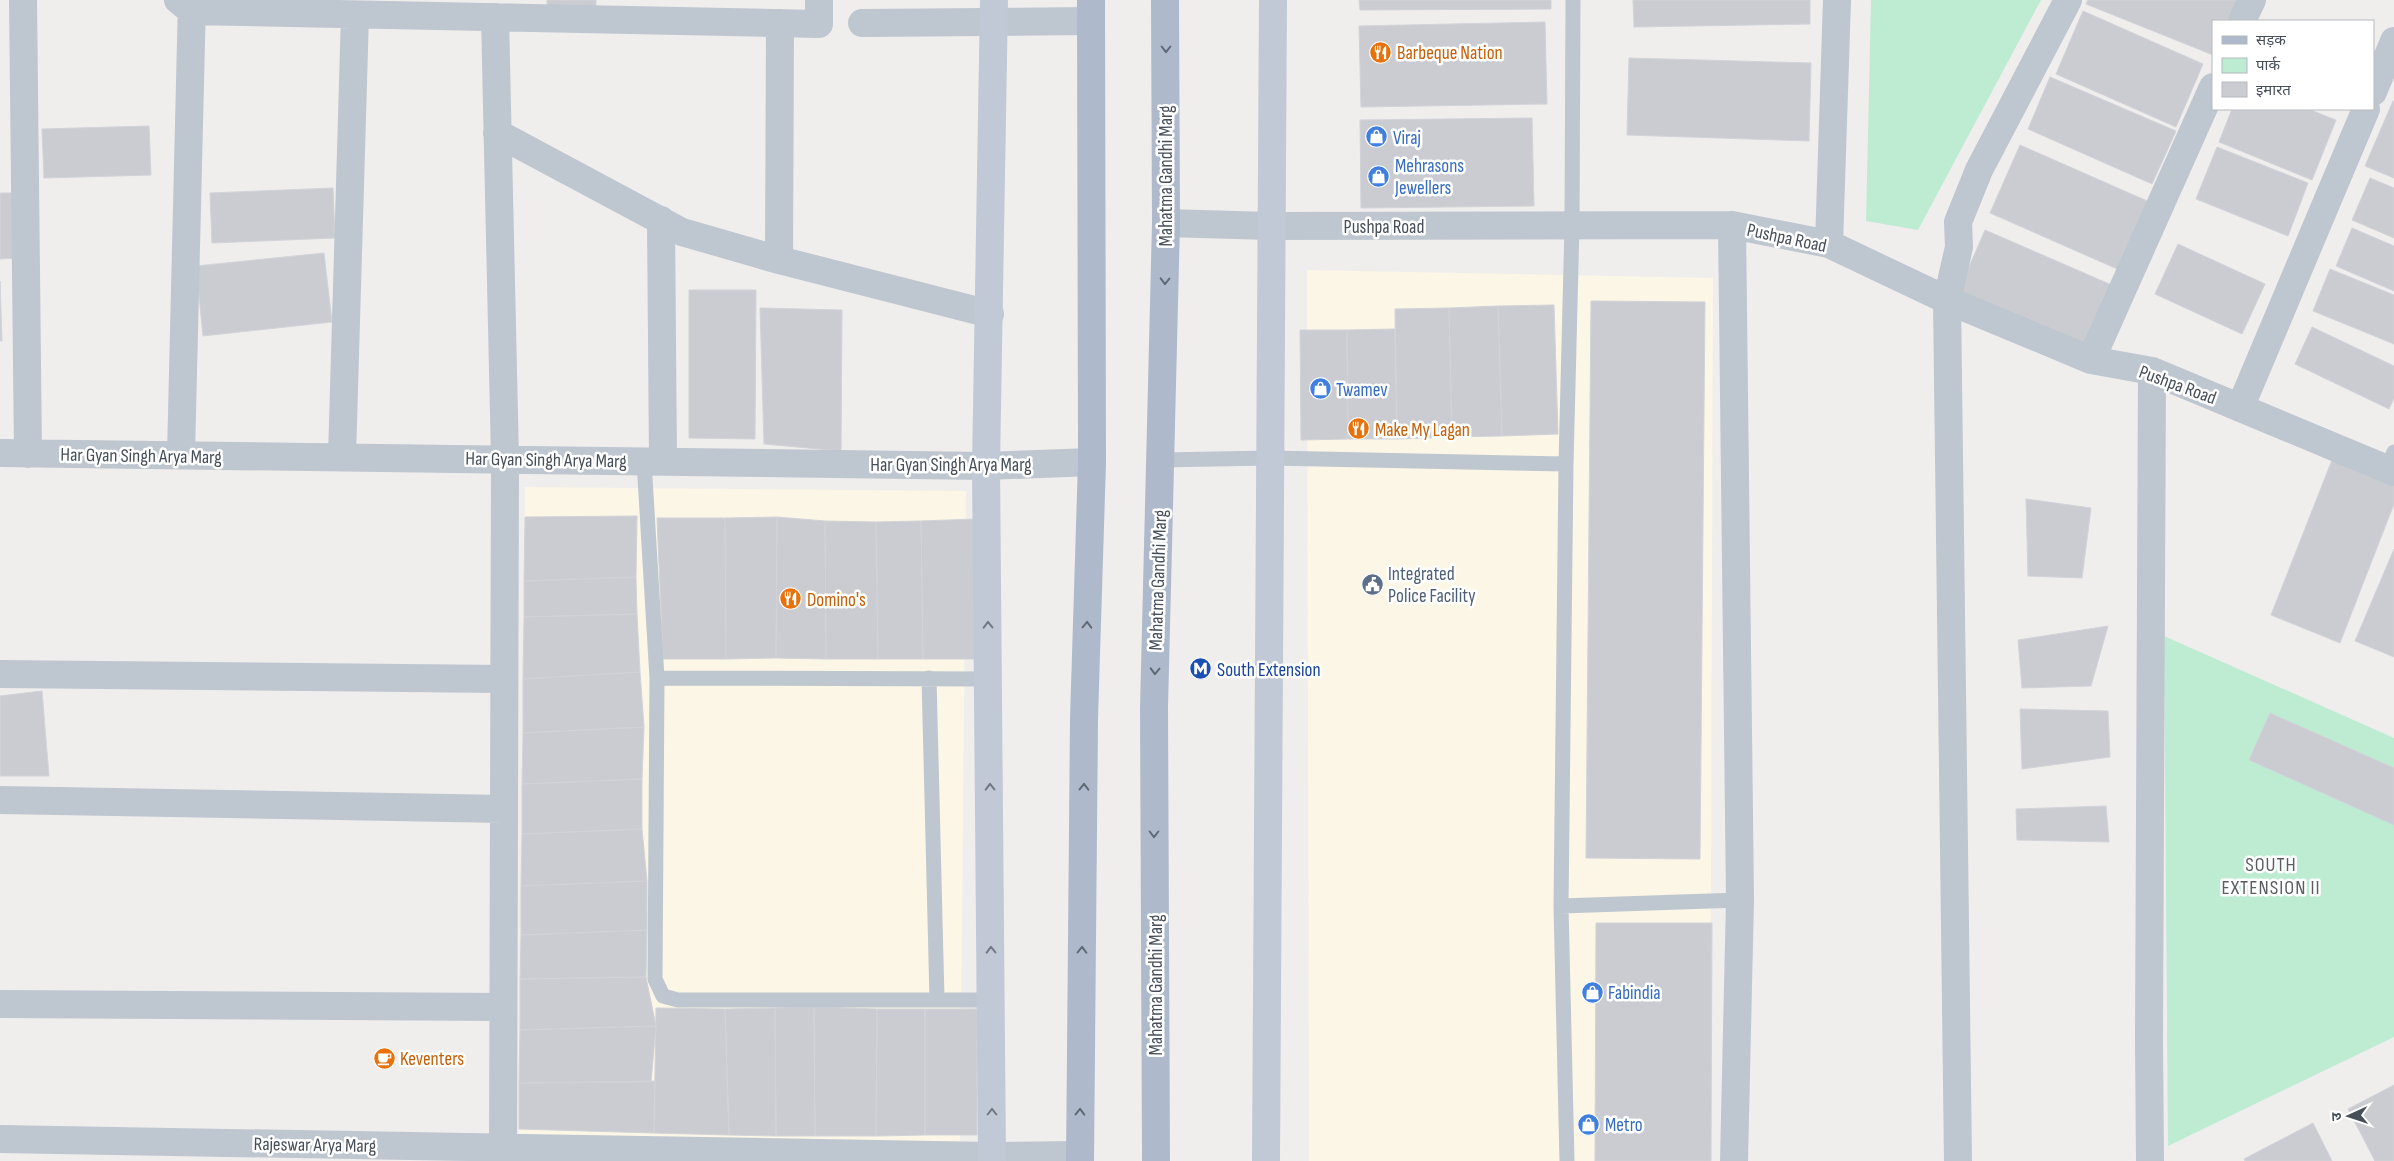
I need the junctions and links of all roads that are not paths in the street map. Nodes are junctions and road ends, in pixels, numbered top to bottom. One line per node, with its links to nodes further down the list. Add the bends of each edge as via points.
1 (23, 0): 35 (street)
2 (819, 0): 15 (street, via 819,24)
3 (1165, 0): 23 (main road, Mahatma Gandhi Marg, one-way to 23)
4 (1273, 0): 25 (street)
5 (1573, 0): 26 (lane)
6 (1837, 0): 27 (street)
7 (2068, 0): 29 (street, via 1978,170 1958,222 1959,247)
8 (2252, 0): 14 (street)
9 (187, 4): 12 (street); 36 (street)
10 (1091, 11): 11 (street); 42 (main road)
11 (994, 12): 16 (street); 30 (street)
12 (355, 15): 13 (street); 37 (street)
13 (495, 17): 15 (street); 21 (street)
14 (2242, 20)
15 (780, 23): 28 (street)
16 (862, 23)
17 (2394, 41): 19 (street)
18 (2212, 89): 31 (street)
19 (2374, 90)
20 (2366, 110): 33 (street)
21 (498, 133): 22 (street); 39 (street)
22 (661, 220): 28 (street, via 682,232); 41 (street)
23 (1166, 223): 25 (street, Pushpa Road); 40 (main road, Mahatma Gandhi Marg, one-way to 40)
24 (1732, 225): 26 (street, Pushpa Road); 27 (street, Pushpa Road); 53 (street)
25 (1270, 226): 26 (street, Pushpa Road); 38 (street)
26 (1572, 226): 43 (lane)
27 (1829, 244): 29 (street, Pushpa Road)
28 (778, 260): 30 (street)
29 (1947, 300): 31 (street, Pushpa Road); 68 (street)
30 (990, 314): 45 (street)
31 (2091, 360): 32 (street, Pushpa Road)
32 (2152, 371): 33 (street, Pushpa Road); 69 (street)
33 (2240, 408): 44 (street, Pushpa Road)
34 (0, 453): 35 (street, Har Gyan Singh Arya Marg)
35 (28, 454): 36 (street, Har Gyan Singh Arya Marg)
36 (181, 455): 37 (street, Har Gyan Singh Arya Marg)
37 (342, 457): 39 (street, Har Gyan Singh Arya Marg)
38 (1270, 458): 40 (lane); 43 (lane); 65 (street)
39 (505, 459): 41 (street, Har Gyan Singh Arya Marg); 50 (street)
40 (1160, 460): 64 (main road, Mahatma Gandhi Marg, one-way to 64, via 1154,708)
41 (653, 461): 45 (street, Har Gyan Singh Arya Marg); 47 (lane)
42 (1092, 462): 45 (street, Har Gyan Singh Arya Marg); 63 (main road, one-way to 42, via 1084,719)
43 (1566, 464): 54 (lane)
44 (2392, 464)
45 (986, 466): 49 (street, one-way to 45)
46 (0, 674): 50 (street)
47 (657, 678): 48 (lane); 55 (lane, via 654,979 663,996 678,1000)
48 (929, 678): 49 (lane); 55 (lane)
49 (988, 679): 56 (street, one-way to 49)
50 (504, 680): 52 (street)
51 (0, 800): 52 (street)
52 (504, 809): 58 (street)
53 (1740, 900): 54 (lane); 67 (street)
54 (1561, 906): 66 (lane)
55 (937, 999): 56 (lane)
56 (992, 1000): 62 (street, one-way to 56)
57 (0, 1004): 58 (street)
58 (504, 1007): 60 (street)
59 (0, 1139): 60 (street, Rajeswar Arya Marg)
60 (503, 1154): 61 (street, Rajeswar Arya Marg)
61 (768, 1156): 62 (street, Rajeswar Arya Marg)
62 (992, 1158): 63 (street, Rajeswar Arya Marg)
63 (1080, 1158)
64 (1156, 1161)
65 (1266, 1161)
66 (1567, 1161)
67 (1734, 1161)
68 (1958, 1161)
69 (2150, 1161)

